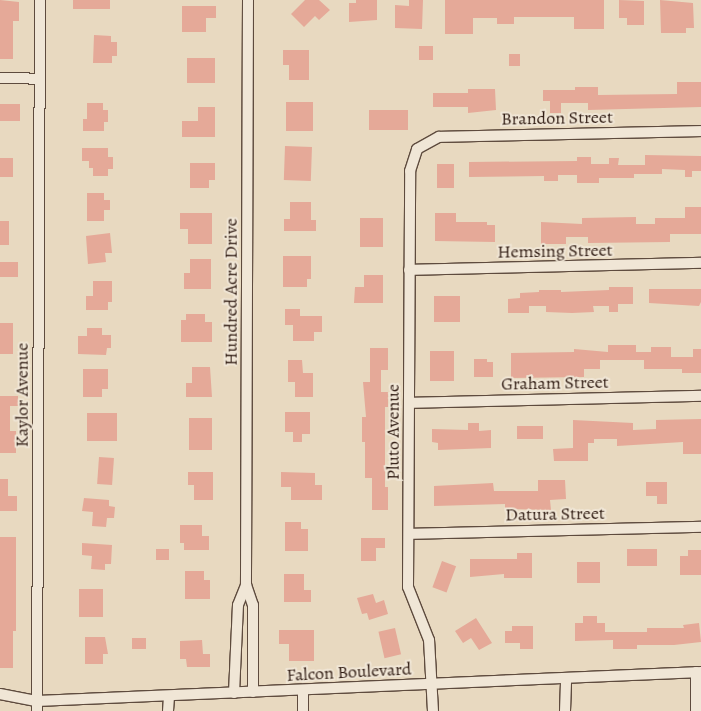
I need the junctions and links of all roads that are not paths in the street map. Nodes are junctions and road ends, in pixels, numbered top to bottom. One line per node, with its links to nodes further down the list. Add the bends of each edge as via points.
1 (40, 0): 4 (street, Kaylor Avenue)
2 (248, 0): 13 (street, Hundred Acre Drive)
3 (0, 78): 4 (street)
4 (40, 79): 22 (street, Kaylor Avenue)
5 (701, 131): 6 (street, Brandon Street, via 439,137)
6 (417, 150): 8 (street, Pluto Avenue, via 410,171)
7 (701, 263): 8 (street, Hemsing Street)
8 (409, 270): 10 (street, Pluto Avenue)
9 (701, 396): 10 (street, Graham Street)
10 (409, 403): 12 (street, Pluto Avenue)
11 (701, 527): 12 (street, Datura Street)
12 (409, 534): 16 (street, Pluto Avenue, via 408,587 429,640)
13 (246, 585): 18 (street, Hundred Acre Drive, via 253,605); 19 (street, Hundred Acre Drive, via 238,605)
14 (699, 672): 15 (street, Falcon Boulevard); 27 (street)
15 (566, 679): 16 (street, Falcon Boulevard); 26 (street)
16 (433, 684): 17 (street, Falcon Boulevard); 25 (street, Pluto Avenue)
17 (303, 690): 18 (street, Falcon Boulevard); 24 (street)
18 (253, 692): 19 (street, Falcon Boulevard)
19 (234, 693): 21 (street, Falcon Boulevard)
20 (0, 694): 22 (street, Falcon Boulevard)
21 (168, 697): 22 (street, Falcon Boulevard); 23 (street)
22 (37, 706)
23 (168, 711)
24 (303, 711)
25 (433, 711)
26 (565, 711)
27 (696, 711)

